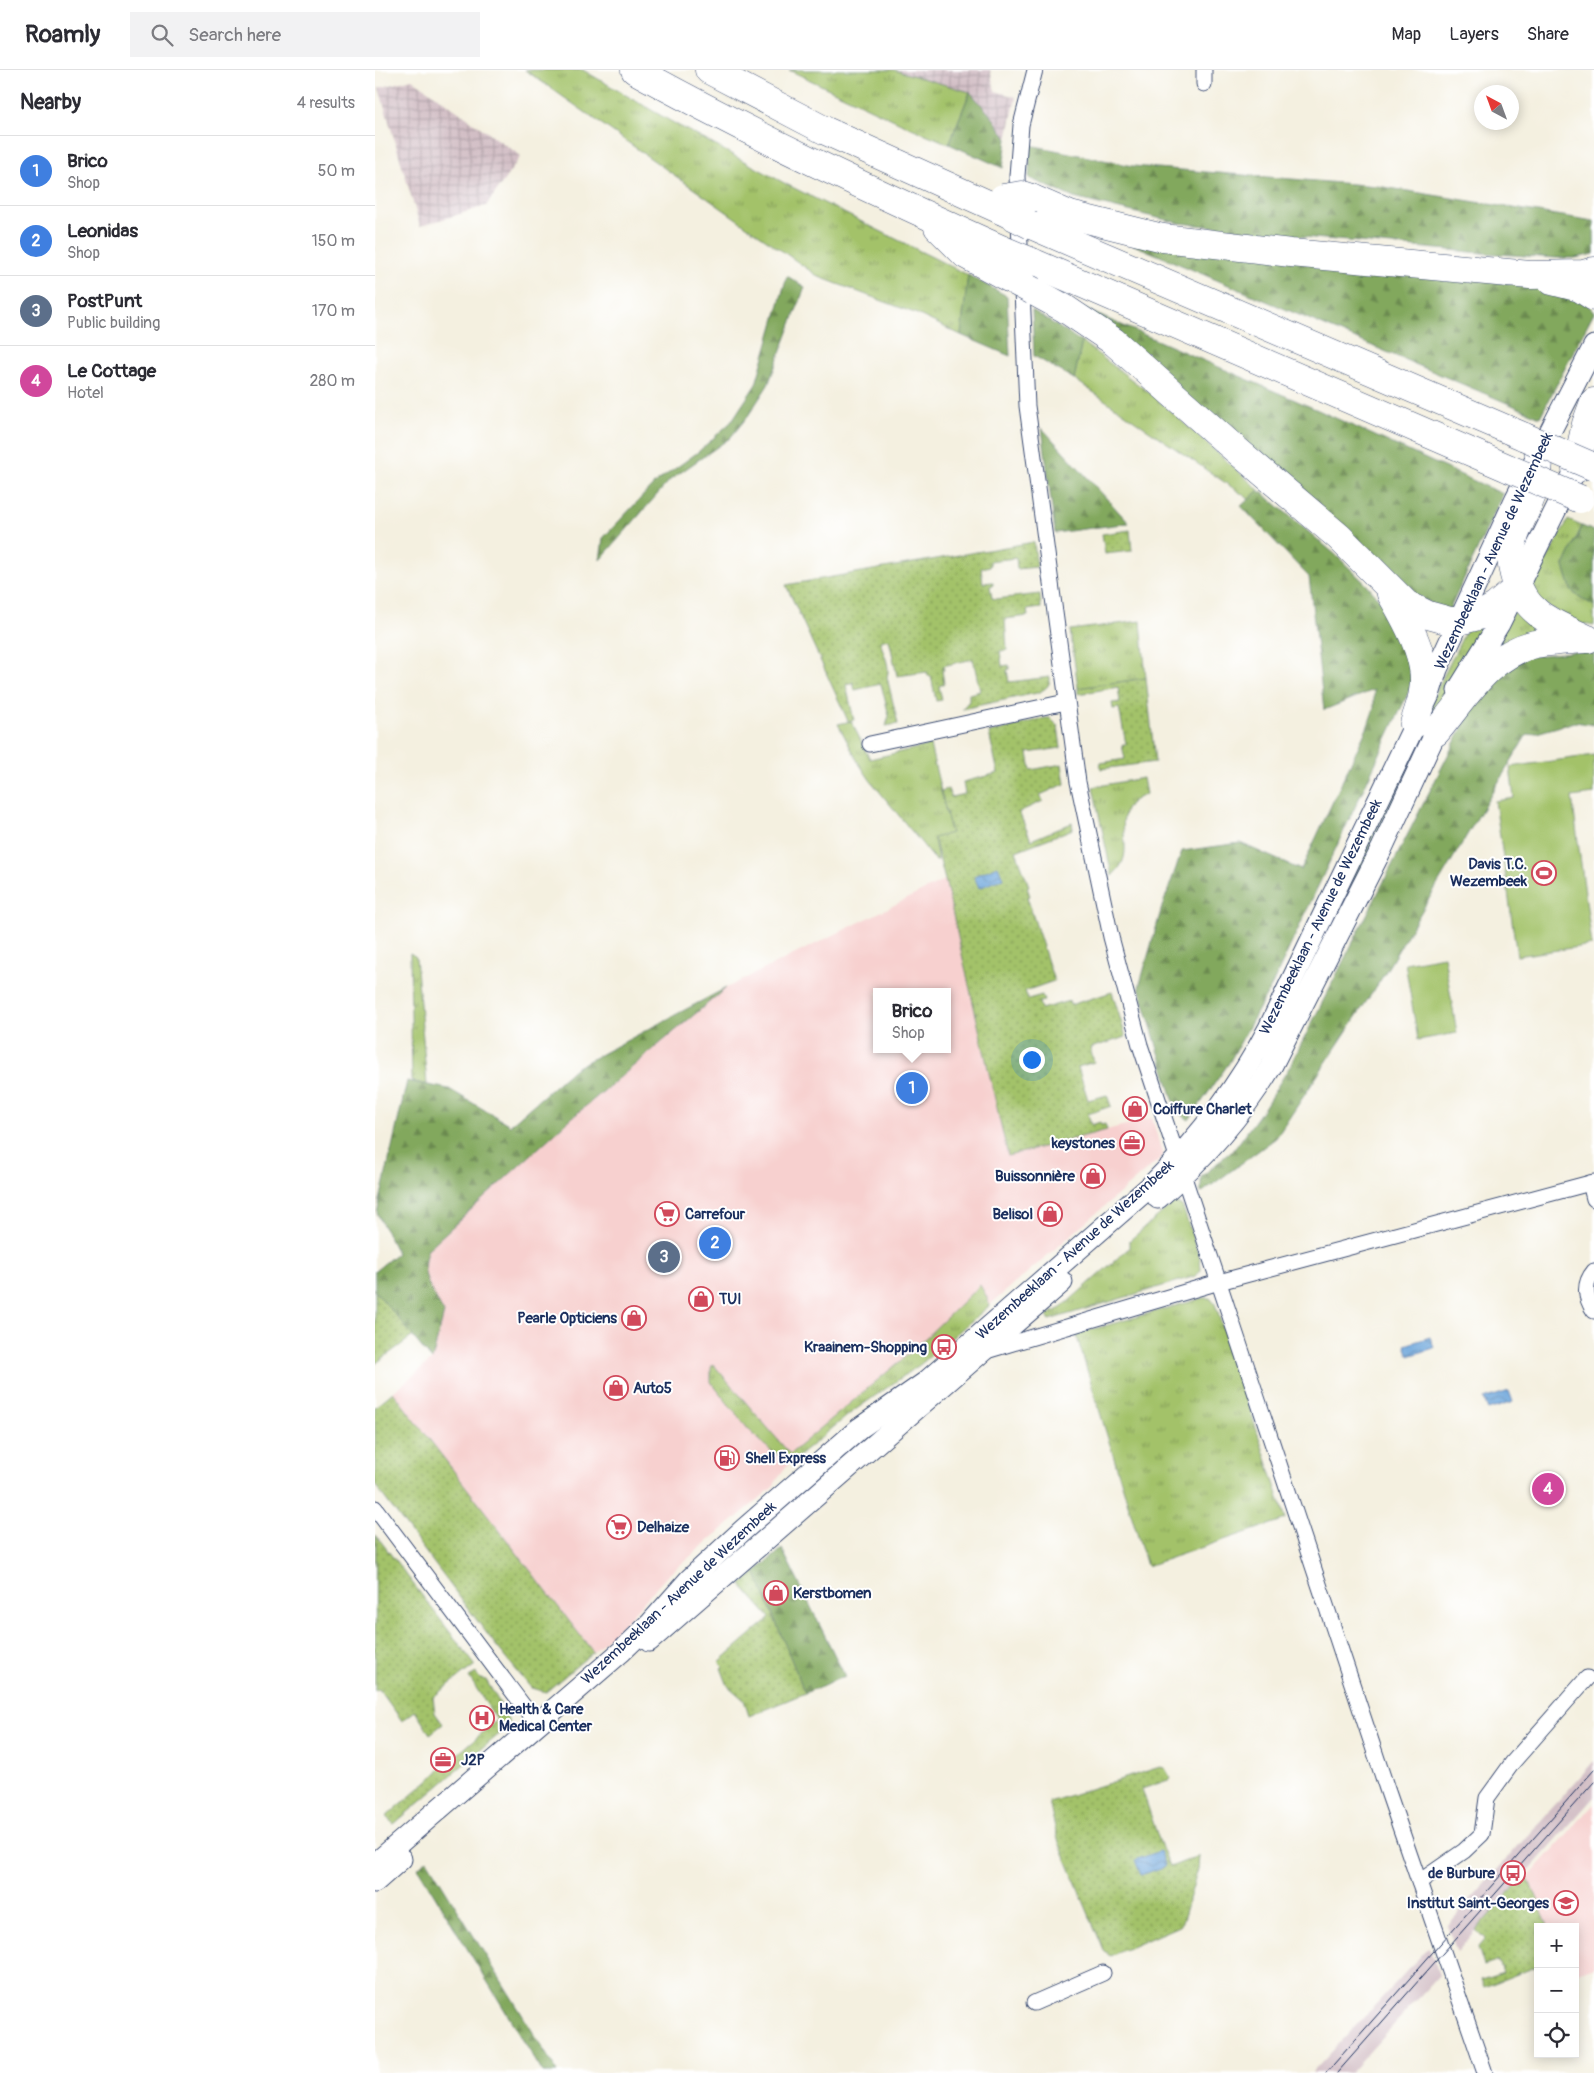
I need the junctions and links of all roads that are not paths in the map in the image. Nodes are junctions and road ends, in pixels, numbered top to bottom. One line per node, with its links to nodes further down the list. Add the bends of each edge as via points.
1 (635, 70): 5 (highway, via 926,215)
2 (709, 70): 4 (highway, via 826,131)
3 (1035, 70): 19 (street, via 1021,125 1017,176 1024,362)
4 (995, 204): 7 (highway, bridge, via 1022,195 1070,215 1163,238); 12 (highway, bridge, via 1031,225)
5 (1003, 262): 14 (highway, bridge, via 1032,262); 15 (highway, bridge, via 1033,291 1113,341 1339,537)
6 (1594, 272): 7 (highway)
7 (1530, 275): 8 (highway, via 1580,288)
8 (1594, 298)
9 (1594, 346): 12 (main road, Wezembeeklaan - Avenue de Wezembeek)
10 (1594, 402): 13 (highway, via 1586,424)
11 (1594, 437): 13 (main road, Wezembeeklaan - Avenue de Wezembeek)
12 (1532, 445): 13 (highway, bridge); 16 (highway, via 1539,471 1535,490 1513,542 1512,567); 17 (main road, Wezembeeklaan - Avenue de Wezembeek, via 1516,498)
13 (1585, 468): 16 (main road, Wezembeeklaan - Avenue de Wezembeek)
14 (1587, 502)
15 (1386, 586): 17 (highway, via 1406,604 1428,615); 20 (highway, via 1416,642 1424,690)
16 (1517, 588): 17 (highway, via 1479,616); 18 (highway, via 1529,606 1547,621); 20 (main road, Wezembeeklaan - Avenue de Wezembeek, via 1499,624 1450,702)
17 (1459, 622): 20 (main road, Wezembeeklaan - Avenue de Wezembeek, via 1437,669 1429,695)
18 (1591, 639): 20 (highway, via 1535,644 1514,652 1496,662)
19 (1066, 702): 21 (street); 22 (street, via 1077,782 1111,937 1140,1045)
20 (1425, 728): 22 (main road, Wezembeeklaan - Avenue de Wezembeek, via 1382,848 1273,1065 1219,1140)
21 (870, 744)
22 (1181, 1167): 26 (street); 28 (main road, Wezembeeklaan - Avenue de Wezembeek); 31 (main road, Wezembeeklaan - Avenue de Wezembeek, via 1153,1184 926,1382 860,1428 742,1531 690,1579 645,1628)
23 (1592, 1182): 24 (street); 26 (street)
24 (1594, 1199)
25 (1594, 1272): 27 (street, via 1586,1287)
26 (1219, 1282): 28 (street); 34 (street)
27 (1594, 1311)
28 (983, 1352): 33 (main road, Wezembeeklaan - Avenue de Wezembeek)
29 (375, 1508): 31 (street)
30 (1587, 1678): 34 (street, via 1513,1762 1487,1798 1482,1834 1464,1851)
31 (537, 1724): 32 (main road, Wezembeeklaan - Avenue de Wezembeek)
32 (375, 1864)
33 (375, 1882)
34 (1419, 1882): 37 (street)
35 (1103, 1973): 36 (street)
36 (1033, 2003)
37 (1485, 2073)

